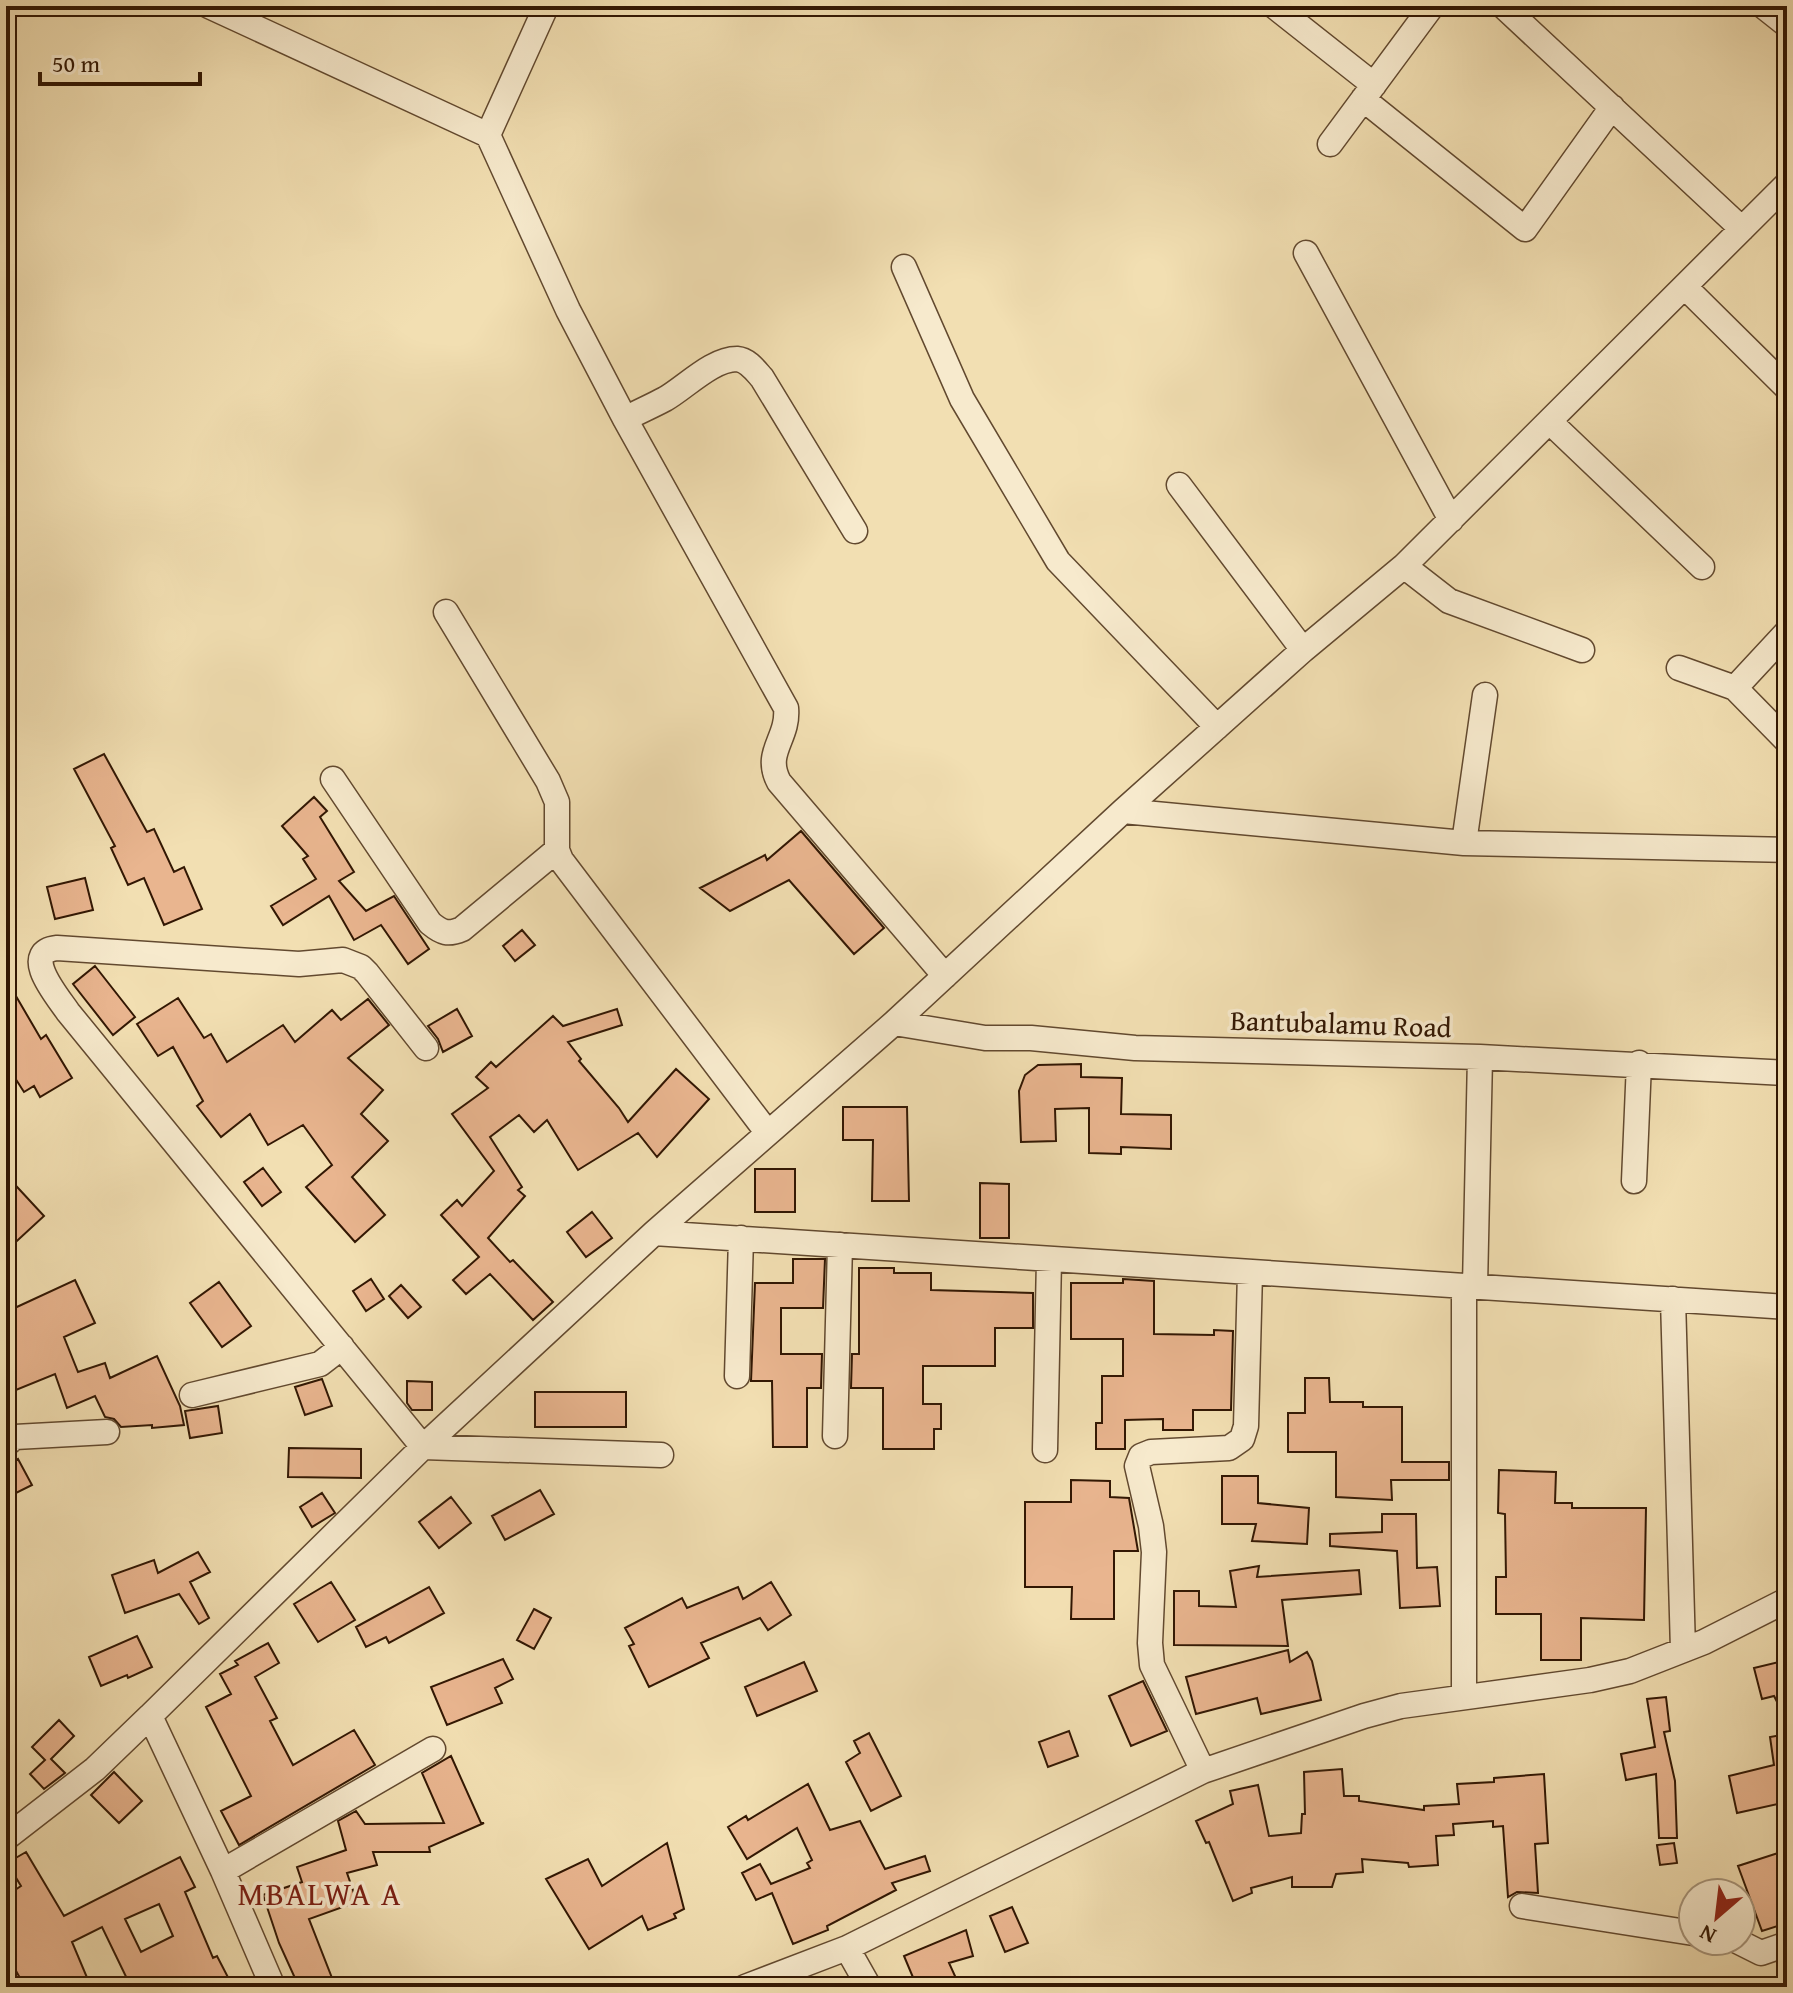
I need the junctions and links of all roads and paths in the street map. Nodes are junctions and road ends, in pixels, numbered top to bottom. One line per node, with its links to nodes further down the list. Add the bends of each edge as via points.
1 (209, 6): 10 (street)
2 (540, 6): 10 (street, via 545,9)
3 (1432, 6): 8 (street)
4 (1503, 6): 9 (street)
5 (1763, 6): 7 (street)
6 (1281, 8): 8 (street)
7 (1787, 25)
8 (1369, 92): 9 (street, via 1525,229); 11 (street)
9 (1612, 107): 13 (street)
10 (488, 135): 18 (street, via 550,275)
11 (1330, 144)
12 (1787, 184): 13 (street)
13 (1742, 229): 16 (street)
14 (1306, 253): 21 (street)
15 (904, 267): 32 (street, via 962,399 1058,561)
16 (1685, 287): 17 (street); 19 (street)
17 (1787, 388)
18 (625, 419): 22 (street, via 729,360 747,362 762,378); 39 (street, via 786,708 788,721 771,768 779,782)
19 (1550, 422): 21 (street); 24 (street)
20 (1179, 485): 27 (street)
21 (1451, 520): 23 (street)
22 (855, 531)
23 (1404, 566): 27 (street); 28 (street, via 1449,601)
24 (1702, 567)
25 (446, 612): 37 (street, via 548,781 559,811)
26 (1787, 632): 30 (street)
27 (1303, 650): 32 (street)
28 (1582, 650)
29 (1679, 668): 30 (street)
30 (1735, 688): 33 (street)
31 (1485, 695): 36 (street)
32 (1217, 727): 35 (street)
33 (1787, 741)
34 (333, 779): 37 (street, via 440,932 462,929)
35 (1123, 811): 36 (street); 39 (street)
36 (1464, 843): 38 (street)
37 (557, 850): 45 (street)
38 (1787, 850)
39 (945, 976): 40 (street)
40 (894, 1023): 42 (street, Bantubalamu Road, via 985,1038 1135,1048); 45 (street)
41 (426, 1048): 55 (street, via 367,973 343,960 299,964 57,948 40,958 45,977 68,1012)
42 (1480, 1057): 43 (street, Bantubalamu Road); 52 (street)
43 (1639, 1063): 44 (street, Bantubalamu Road); 46 (street)
44 (1787, 1073)
45 (767, 1132): 47 (street)
46 (1634, 1181)
47 (654, 1233): 48 (street); 61 (street)
48 (741, 1238): 49 (street); 56 (street)
49 (840, 1245): 50 (street); 59 (street)
50 (1049, 1259): 51 (street); 62 (street)
51 (1250, 1272): 52 (street); 69 (street, via 1242,1439 1229,1448 1151,1452 1141,1456 1137,1466 1154,1552 1152,1665)
52 (1470, 1286): 53 (street); 66 (street)
53 (1673, 1299): 54 (street); 65 (street)
54 (1787, 1307)
55 (342, 1347): 57 (street, via 320,1364); 61 (street)
56 (737, 1376)
57 (192, 1395)
58 (107, 1432): 60 (street, via 15,1437)
59 (835, 1436)
60 (6, 1444)
61 (423, 1447): 63 (street); 67 (street)
62 (1045, 1450)
63 (661, 1455)
64 (1787, 1600): 65 (street)
65 (1683, 1650): 66 (street, via 1590,1680)
66 (1464, 1696): 69 (street, via 1364,1716)
67 (150, 1716): 70 (street, via 95,1769); 71 (street)
68 (433, 1749): 71 (street)
69 (1203, 1771): 75 (street)
70 (6, 1838)
71 (223, 1871): 77 (street)
72 (1522, 1906): 73 (street)
73 (1677, 1930)
74 (1787, 1944): 76 (street)
75 (847, 1948): 78 (street); 79 (street)
76 (1757, 1951)
77 (273, 1987)
78 (745, 1987)
79 (869, 1987)

